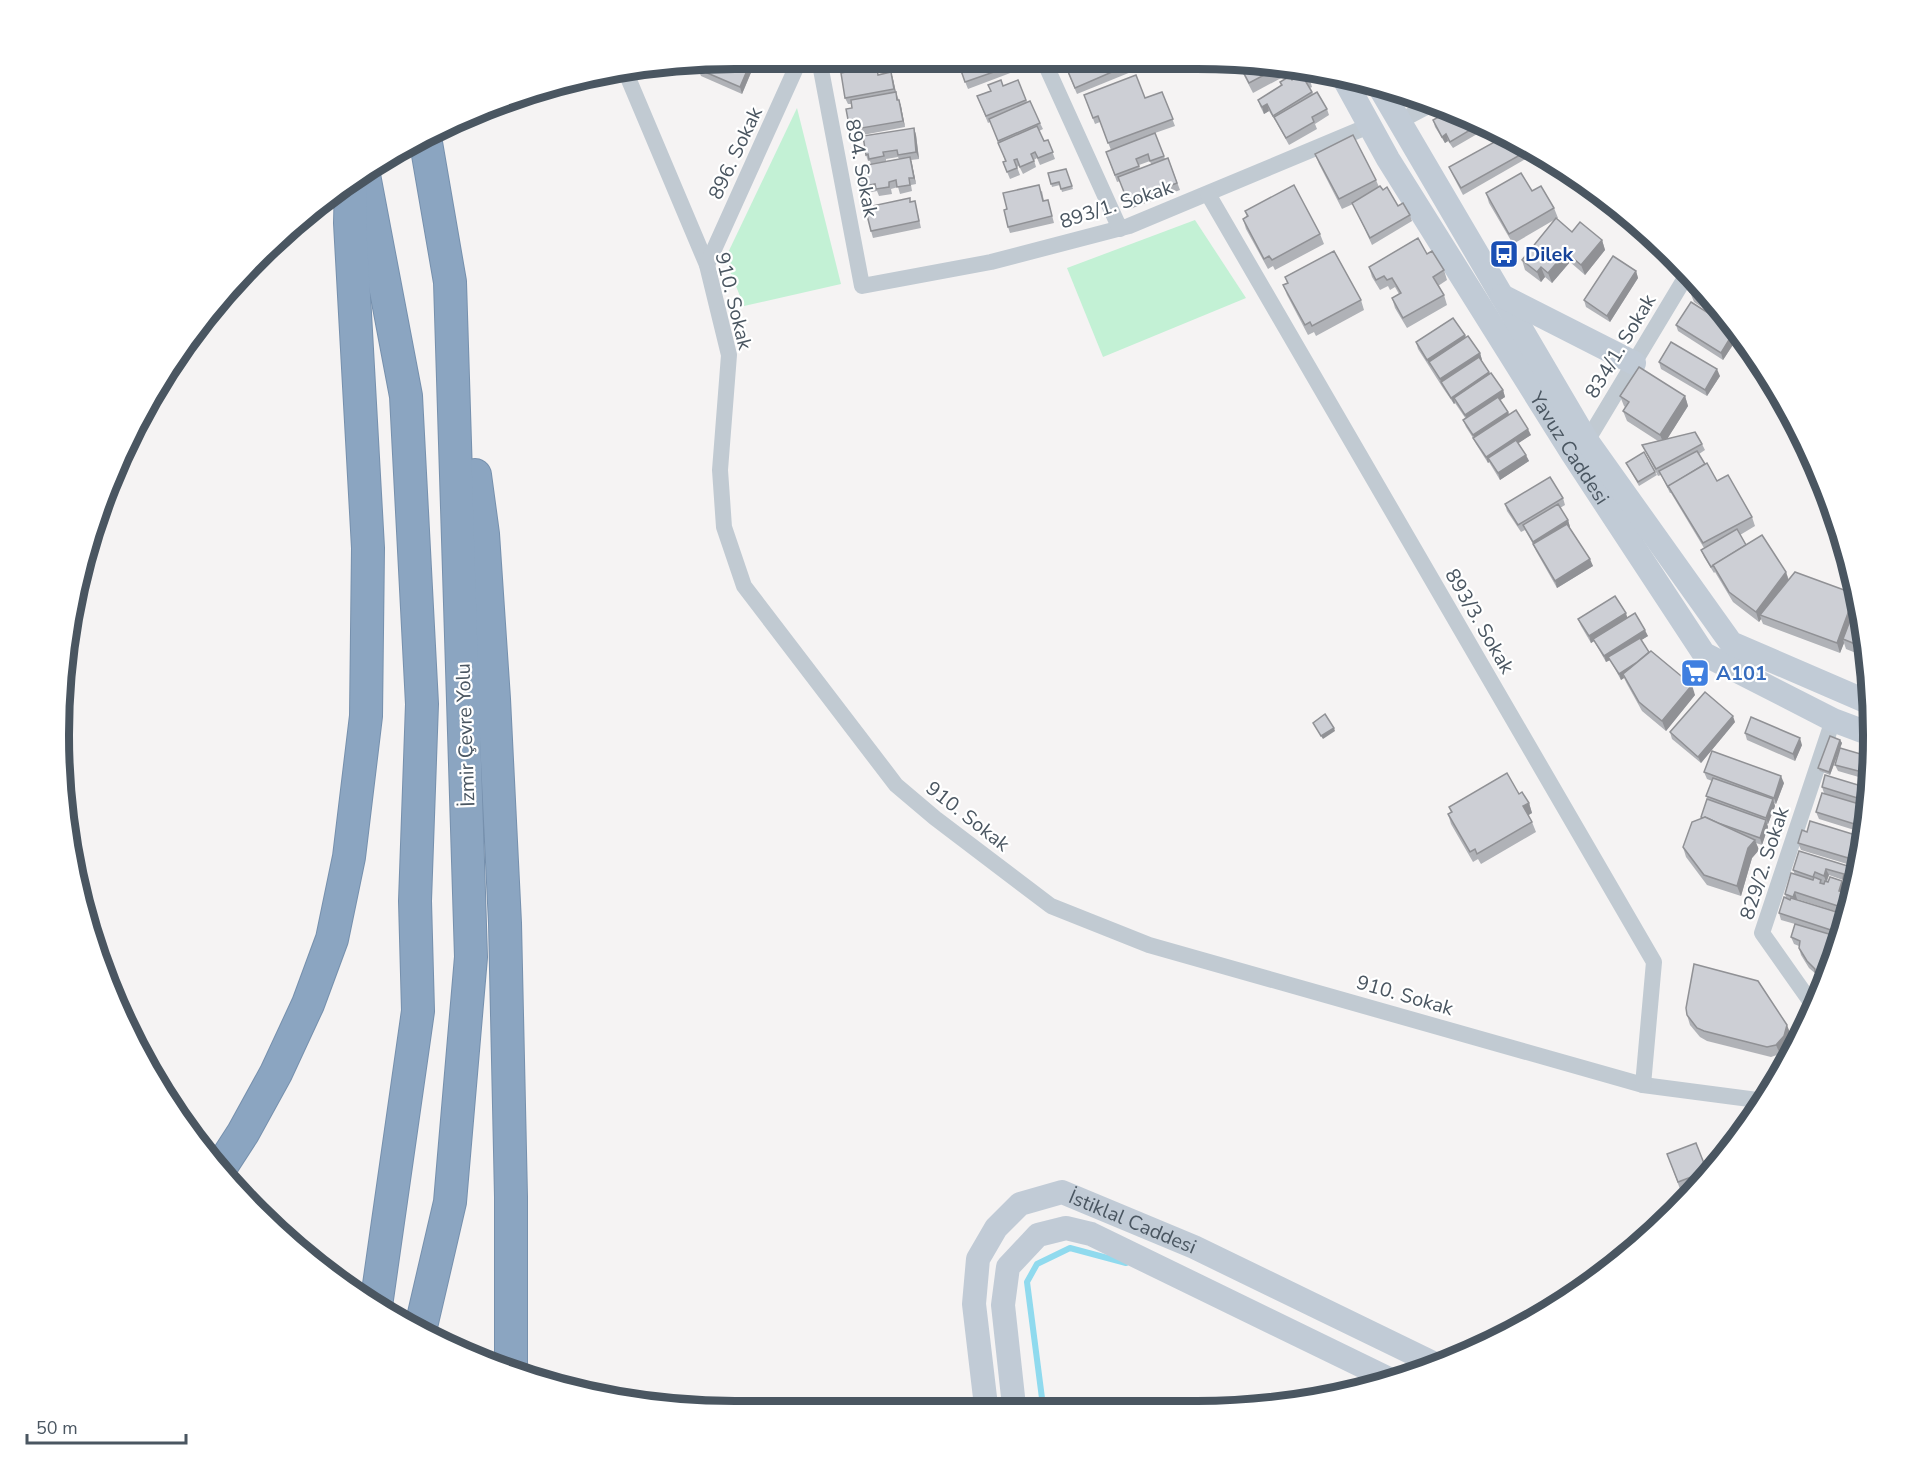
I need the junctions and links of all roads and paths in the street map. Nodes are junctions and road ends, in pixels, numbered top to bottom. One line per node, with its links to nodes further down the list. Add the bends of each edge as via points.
1 (795, 69): 15 (street, 896. Sokak)
2 (821, 69): 18 (street, 894. Sokak)
3 (1048, 69): 14 (street)
4 (628, 78): 15 (street, 910. Sokak)
5 (1349, 87): 9 (main road, Yavuz Caddesi)
6 (1384, 96): 8 (main road, Yavuz Caddesi)
7 (1423, 109): 8 (street)
8 (1398, 122): 19 (main road, Yavuz Caddesi)
9 (1371, 125): 13 (street, 893/1. Sokak); 21 (main road, Yavuz Caddesi, via 1388,159)
10 (426, 145): 17 (highway, İzmir Çevre Yolu)
11 (365, 181): 29 (highway, via 406,396 422,704 415,901 417,1011)
12 (351, 192): 28 (highway, via 368,548 366,716 349,858 332,939 308,1004 276,1073)
13 (1208, 194): 14 (street, 893/1. Sokak); 26 (street, 893/3. Sokak, via 1653,962)
14 (1120, 229): 18 (street, 893/1. Sokak, via 991,262)
15 (707, 265): 26 (street, 910. Sokak, via 729,355 720,470 724,528 744,586 896,785 1051,906 1149,945)
16 (1683, 281): 20 (street, 834/1. Sokak)
17 (450, 282): 30 (highway, İzmir Çevre Yolu, via 471,957 450,1202); 32 (highway, via 483,534 494,699 506,958)
18 (862, 286)
19 (1502, 296): 20 (main road); 21 (main road, Yavuz Caddesi)
20 (1634, 363): 21 (street, 834/1. Sokak)
21 (1580, 447): 22 (main road, Yavuz Caddesi, via 1731,643); 23 (main road, Yavuz Caddesi, via 1704,654)
22 (1862, 700)
23 (1833, 720): 24 (main road, Yavuz Caddesi); 25 (street, 829/2. Sokak, via 1762,933)
24 (1863, 731)
25 (1808, 998)
26 (1643, 1085): 27 (street, 910. Sokak)
27 (1754, 1100)
28 (224, 1162)
29 (377, 1297)
30 (422, 1323)
31 (1427, 1360): 34 (main road, İstiklal Caddesi, via 1194,1247 1062,1192 1020,1204 996,1228 978,1259 975,1304)
32 (511, 1362)
33 (1380, 1375): 35 (main road, İstiklal Caddesi, via 1091,1234 1066,1228 1038,1235 1008,1267 1003,1305)
34 (985, 1401)
35 (1013, 1401)

